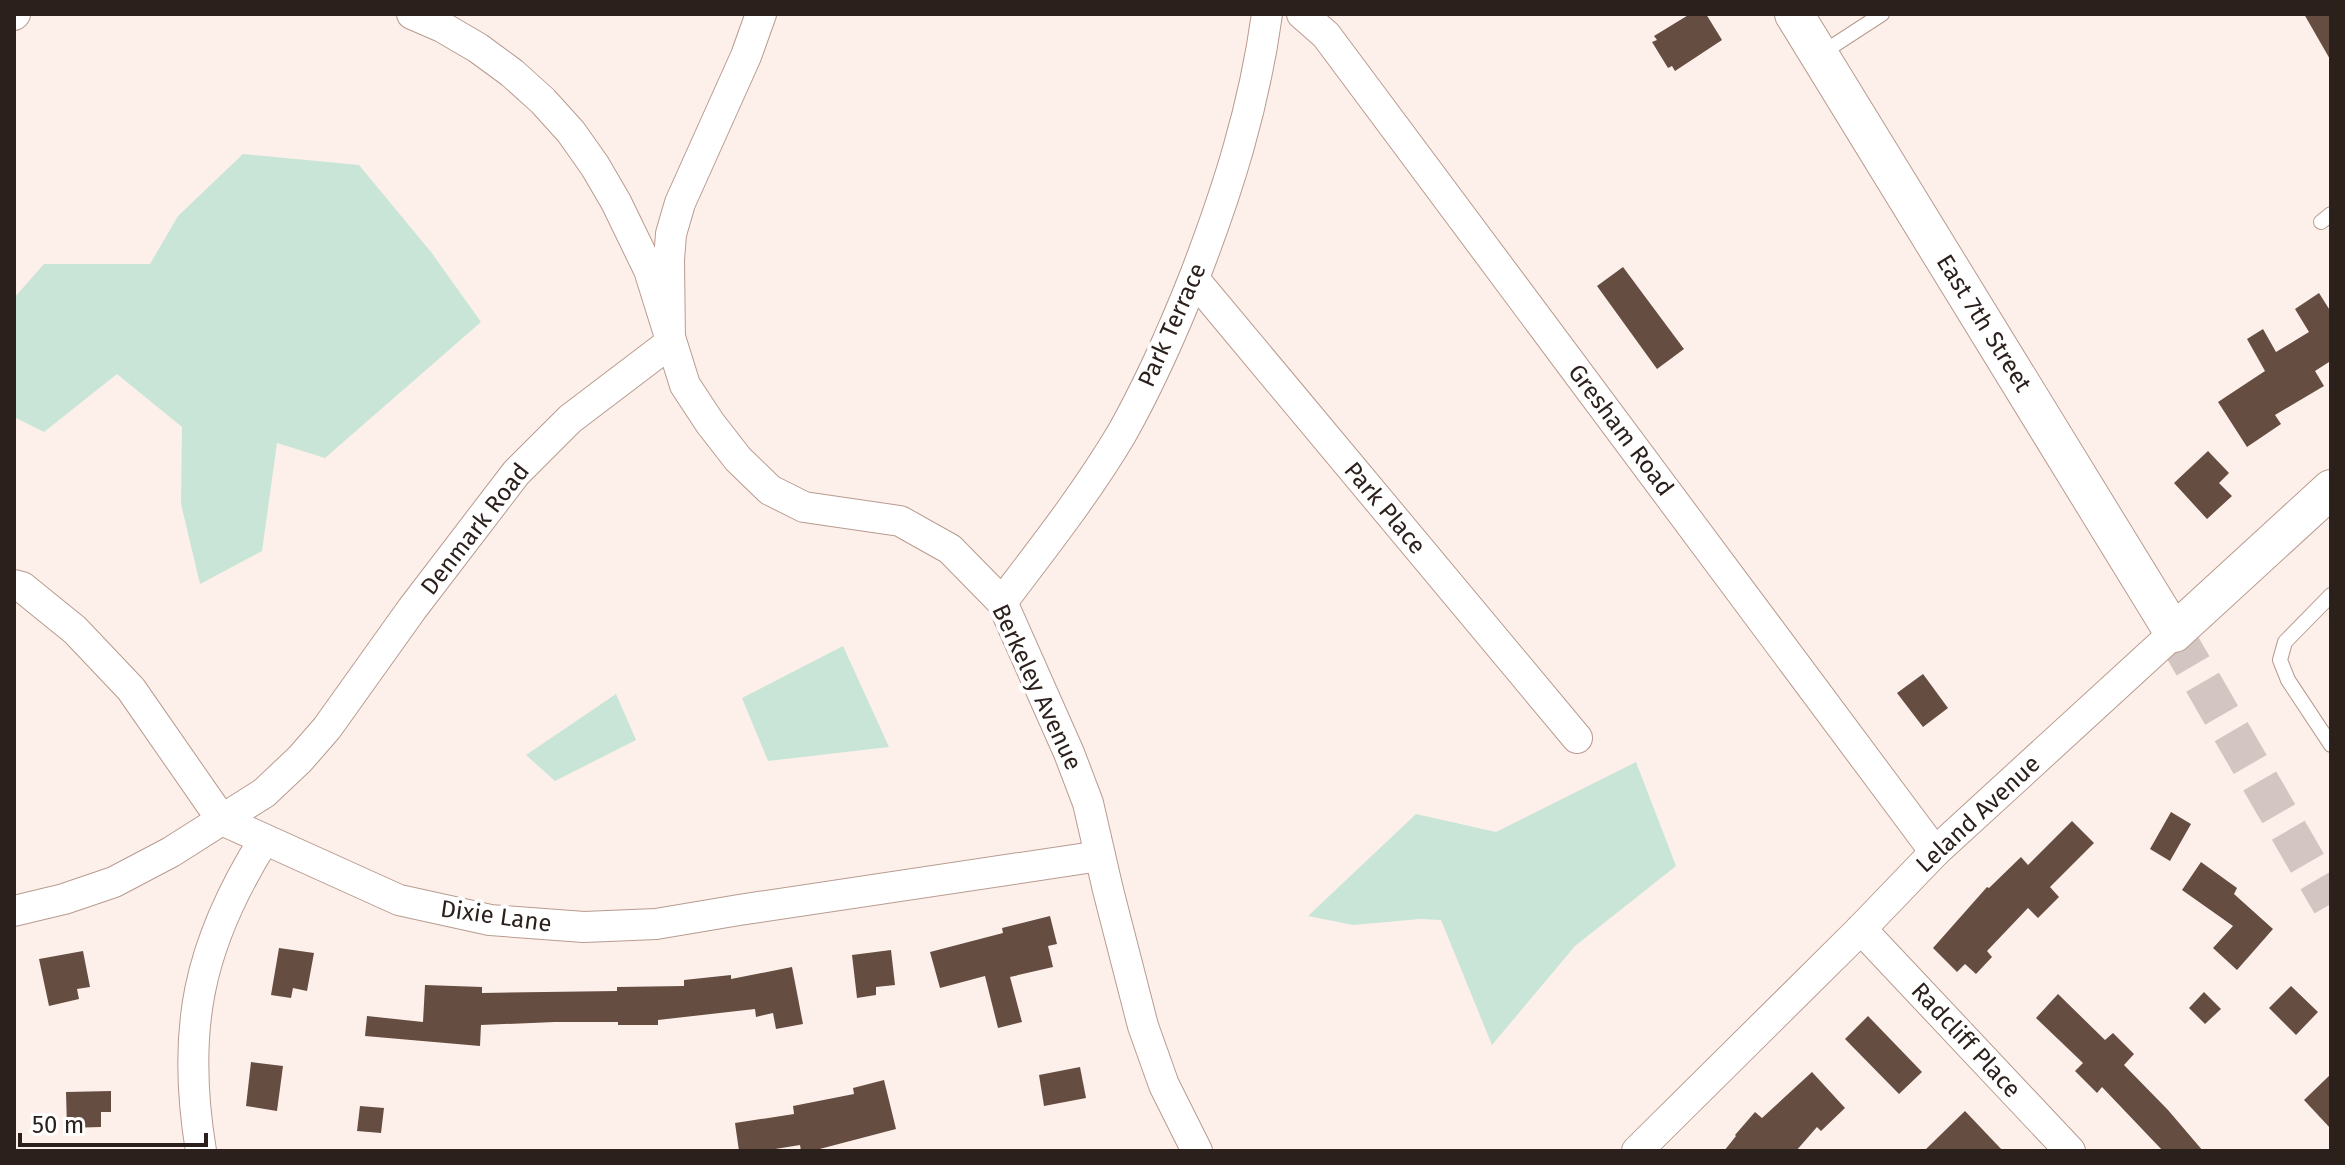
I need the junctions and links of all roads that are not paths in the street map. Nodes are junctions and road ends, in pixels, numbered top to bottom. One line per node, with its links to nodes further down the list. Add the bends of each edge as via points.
1 (412, 14): 9 (street, Berkeley Avenue, via 478,48 512,73 571,132 595,166 649,270)
2 (761, 14): 9 (street, via 671,234)
3 (1267, 14): 8 (street, Park Terrace, via 1244,134)
4 (1302, 14): 19 (street, Gresham Road, via 1326,35)
5 (1794, 14): 7 (street, East 7th Street)
6 (1882, 14): 7 (lane)
7 (1819, 55): 14 (street, East 7th Street)
8 (1194, 279): 13 (street, Park Terrace, via 1122,433); 15 (street, Park Place)
9 (670, 343): 13 (street, Berkeley Avenue, via 685,385 710,423 770,490 804,507 900,521 950,549); 17 (street, Denmark Road, via 570,419 516,473 327,728 264,793)
10 (2331, 489): 14 (street, Leland Avenue)
11 (14, 585): 17 (street, Dixie Lane, via 75,630 131,689)
12 (2331, 595): 16 (lane, via 2285,642 2280,660)
13 (1002, 602): 20 (street, Berkeley Avenue, via 1074,766)
14 (2174, 633): 19 (street, Leland Avenue)
15 (1577, 738)
16 (2331, 745)
17 (222, 820): 18 (street, Dixie Lane); 21 (street, Denmark Road, via 114,882)
18 (264, 840): 20 (street, Dixie Lane, via 399,900 490,920 584,927 656,924); 23 (street, via 225,910 200,988 192,1070)
19 (1935, 852): 22 (street, Leland Avenue)
20 (1100, 856): 24 (street, Berkeley Avenue, via 1143,1026 1164,1085)
21 (14, 911)
22 (1861, 929): 25 (street, Leland Avenue); 26 (street, Radcliff Place)
23 (201, 1151)
24 (1197, 1151)
25 (1637, 1151)
26 (2070, 1151)

